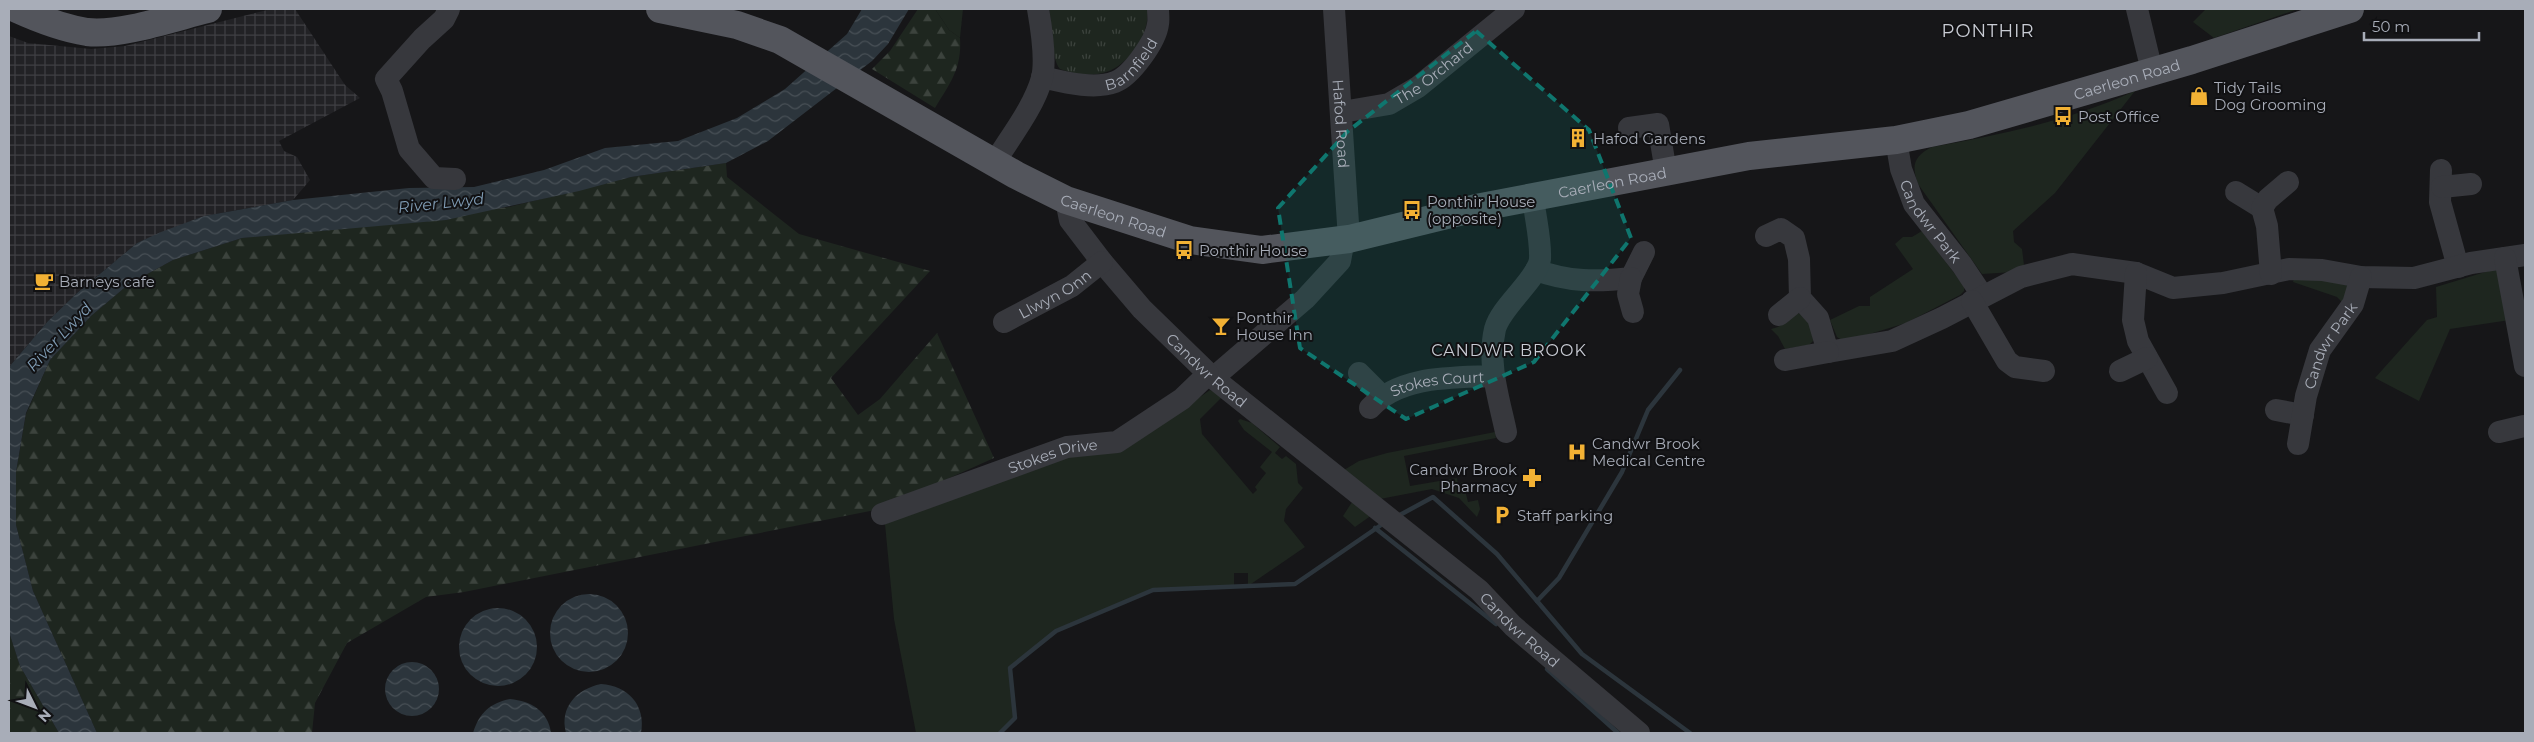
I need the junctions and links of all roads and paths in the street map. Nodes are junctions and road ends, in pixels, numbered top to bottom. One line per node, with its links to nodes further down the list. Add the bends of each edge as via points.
1 (18, 9): 2 (main road, via 51,24 89,32 124,29)
2 (208, 9)
3 (449, 9): 18 (street, via 444,19 386,79 409,150 434,178)
4 (663, 9): 16 (main road, Caerleon Road, via 737,25 780,40)
5 (1038, 9): 12 (street, via 1042,31)
6 (1158, 9): 12 (street, Barnfield, via 1158,25 1146,51 1116,82 1094,85)
7 (1334, 9): 13 (street, Hafod Road)
8 (1514, 9): 13 (street, The Orchard, via 1418,87 1389,104)
9 (2137, 9): 11 (street)
10 (2350, 9): 11 (main road, Caerleon Road)
11 (2152, 71): 15 (main road, Caerleon Road, via 1969,125)
12 (1042, 77): 16 (street)
13 (1342, 112): 26 (street, Hafod Road)
14 (1629, 128): 17 (street, via 1658,124)
15 (1896, 140): 17 (main road, Caerleon Road, via 1749,156); 37 (street, Candwr Park, via 1901,169 1914,204 1962,265)
16 (995, 162): 23 (main road, Caerleon Road)
17 (1666, 172): 22 (main road, Caerleon Road)
18 (455, 179)
19 (2288, 182): 24 (street)
20 (2471, 184): 30 (street, via 2441,178 2440,202)
21 (2236, 192): 24 (street)
22 (1533, 198): 26 (main road, Caerleon Road); 31 (street, via 1540,260)
23 (1066, 200): 26 (main road, Caerleon Road, via 1190,240 1225,245 1262,250); 29 (street, Candwr Road, via 1073,224)
24 (2262, 208): 33 (street, via 2267,226)
25 (1766, 236): 36 (street, via 1782,230 1794,238 1799,259)
26 (1345, 239): 48 (street, Stokes Drive, via 1340,260 1305,298)
27 (1644, 252): 35 (street)
28 (2515, 256): 30 (street); 44 (street)
29 (1102, 262): 40 (street, Llwyn Onn, via 1072,286); 48 (street, Candwr Road, via 1142,309)
30 (2458, 267): 34 (street, via 2414,278)
31 (1536, 270): 35 (street, via 1580,282); 49 (street, Stokes Court, via 1495,327)
32 (2136, 273): 33 (street, via 2173,288); 37 (street, via 2072,264 2020,277); 42 (street, via 2133,320 2138,341)
33 (2271, 274): 34 (street, via 2289,268)
34 (2361, 277): 52 (street, Candwr Park, via 2353,304 2320,350)
35 (1630, 278): 38 (street, via 1628,294)
36 (1800, 298): 39 (street); 41 (street, via 1818,318)
37 (1977, 298): 41 (street, via 1892,341); 45 (street, Candwr Park, via 2006,361 2015,367)
38 (1633, 312)
39 (1779, 315)
40 (1004, 322)
41 (1828, 352): 43 (street)
42 (2147, 358): 46 (street); 50 (street)
43 (1785, 360)
44 (2525, 366)
45 (2044, 371)
46 (2120, 371)
47 (1359, 373): 49 (street, Stokes Court, via 1376,402 1402,387 1436,379)
48 (1211, 376): 57 (street, Stokes Drive, via 1117,442 1067,447); 58 (street, Candwr Road, via 1479,590 1514,626)
49 (1494, 376): 54 (street, Stokes Court)
50 (2167, 393)
51 (2276, 410): 52 (street)
52 (2303, 415): 56 (street, Candwr Park)
53 (2525, 422): 55 (street)
54 (1506, 432)
55 (2499, 432)
56 (2298, 444)
57 (882, 514)
58 (1639, 733)

